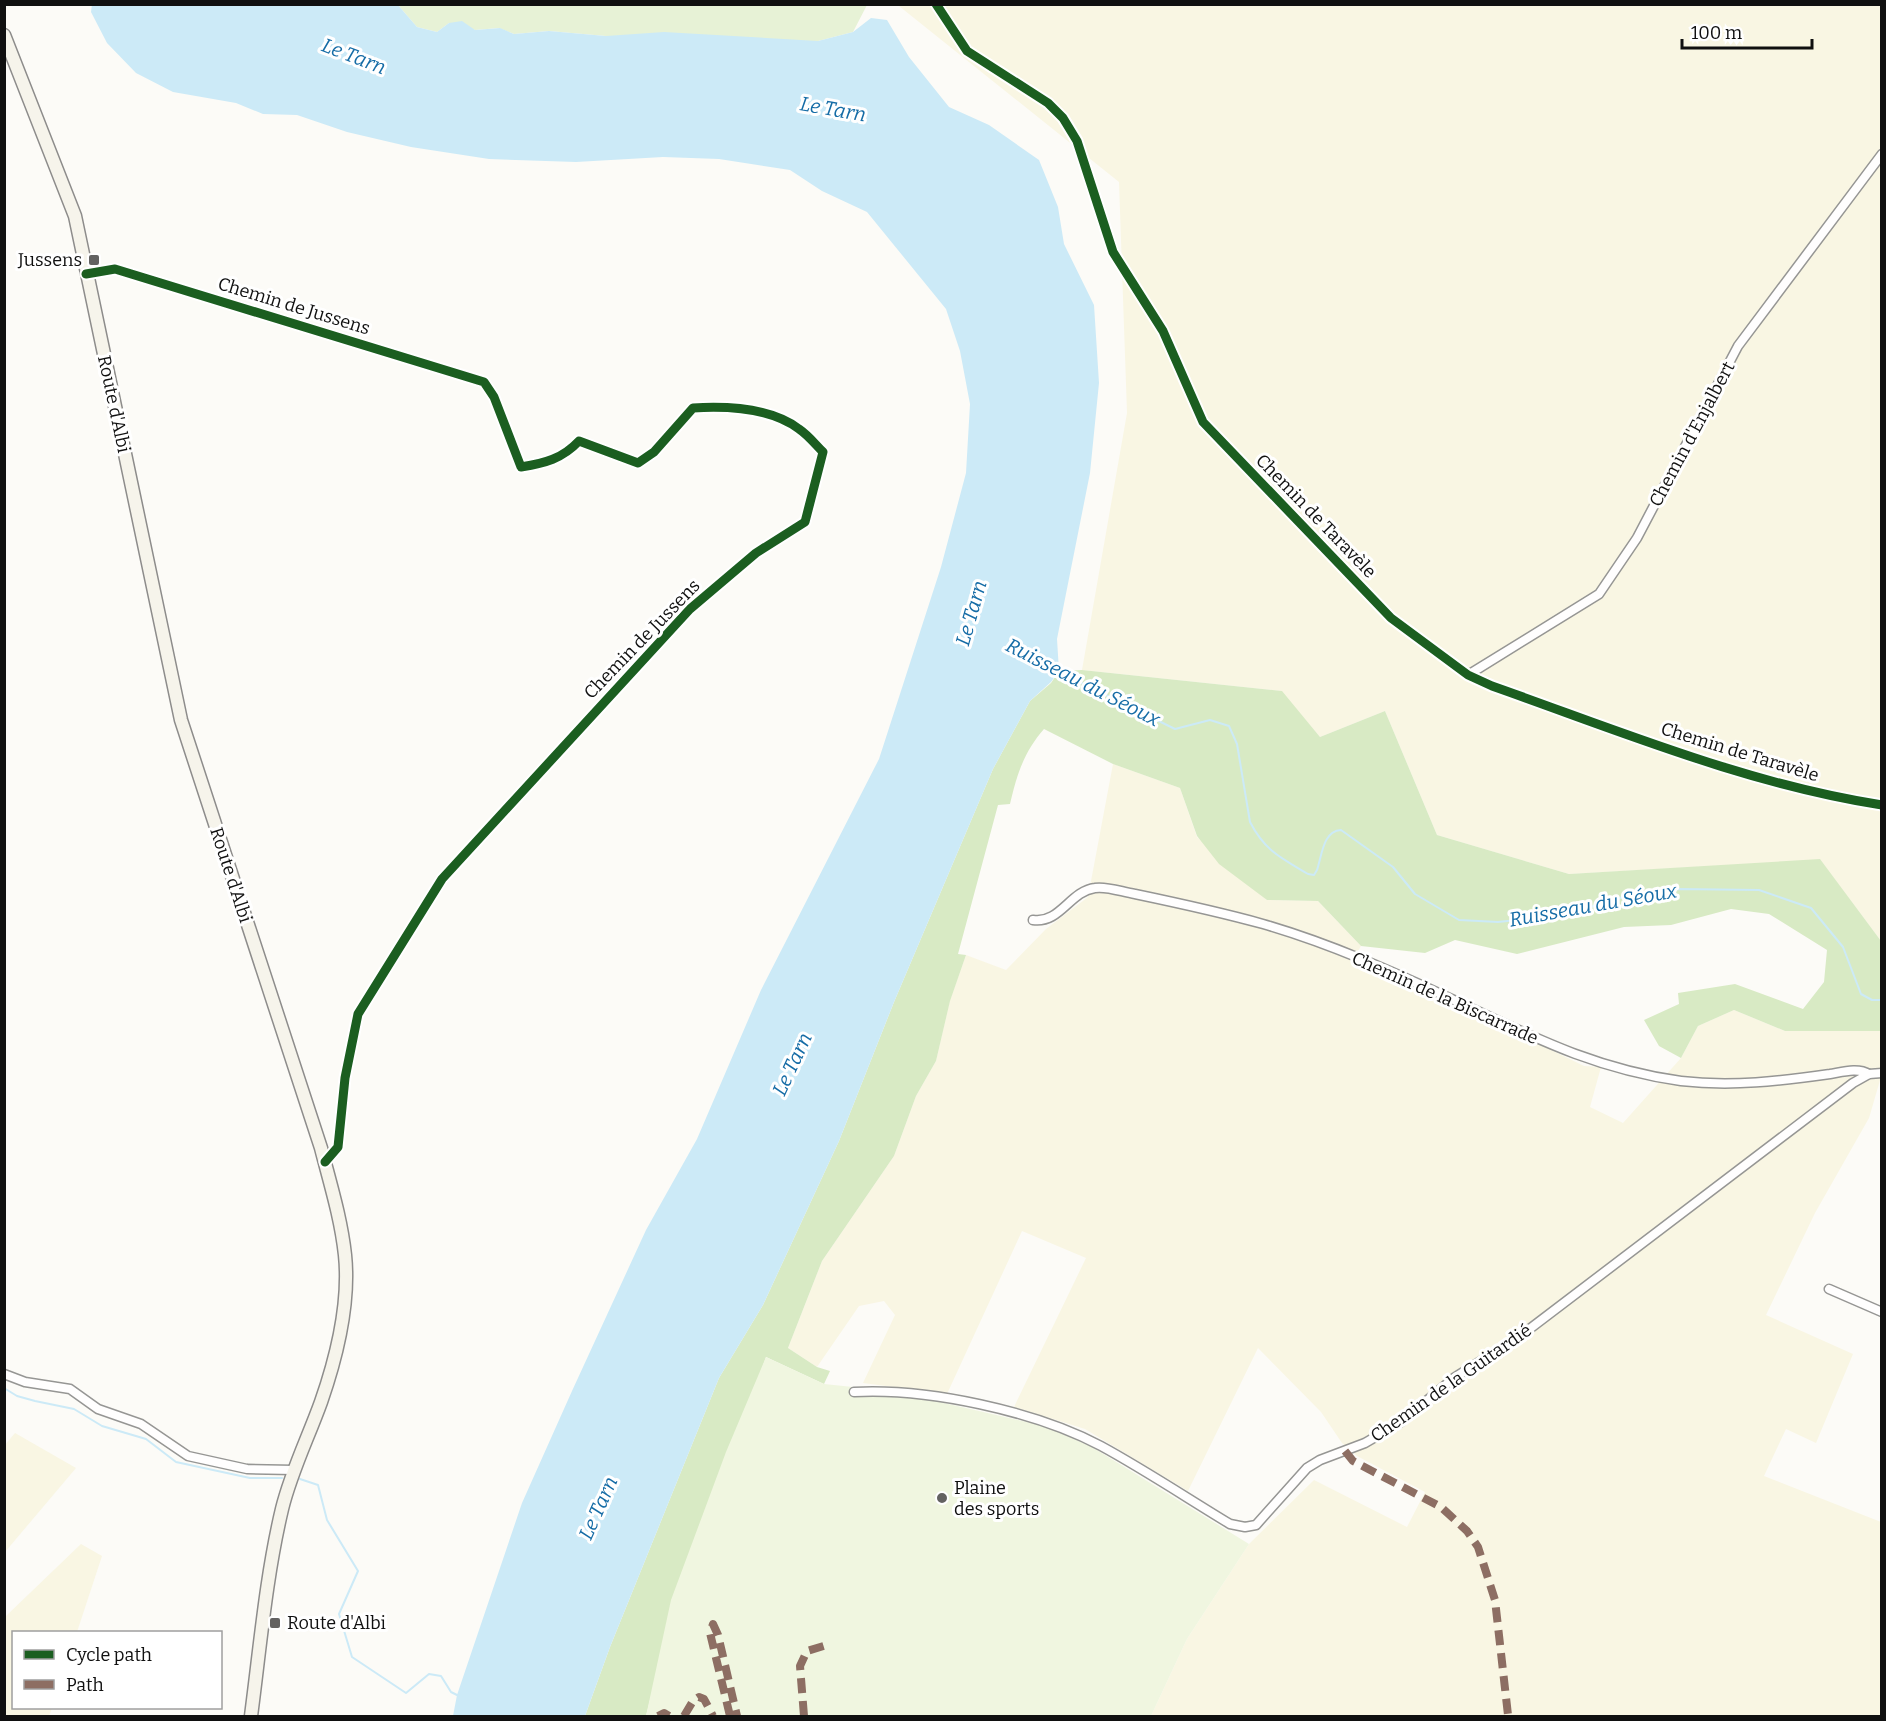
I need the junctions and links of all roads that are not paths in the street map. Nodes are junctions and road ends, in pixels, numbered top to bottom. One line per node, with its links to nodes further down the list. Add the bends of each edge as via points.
1 (936, 4): 5 (street, Chemin de Taravèle, via 968,51 1048,103 1063,118 1077,141 1113,252 1163,331 1203,422 1391,618)
2 (4, 35): 4 (street, Route d'Albi, via 75,216)
3 (1881, 154): 5 (street, Chemin d'Enjalbert, via 1738,346 1637,538 1599,594)
4 (86, 274): 10 (street, Route d'Albi, via 181,720); 10 (street, Chemin de Jussens, via 115,269 484,382 494,397 522,467 552,461 579,441 638,463 654,452 693,408 723,406 776,417 798,428 823,452 805,522 756,553 690,609 442,879 358,1014 345,1078 338,1147)
5 (1468, 675): 6 (street, Chemin de Taravèle, via 1713,764 1803,790)
6 (1881, 805)
7 (1033, 920): 9 (street, Chemin de la Biscarrade, via 1049,920 1088,890 1104,888 1294,934 1379,967 1557,1049 1639,1072 1682,1081 1738,1083 1858,1070)
8 (1881, 1073): 9 (street, Chemin de la Guitardié)
9 (1869, 1074): 14 (street, Chemin de la Guitardié, via 1519,1337 1454,1378 1401,1422 1365,1443 1307,1468 1256,1525 1230,1524 1101,1447 1046,1422 916,1394)
10 (325, 1162): 15 (street, Route d'Albi, via 338,1209 346,1288 336,1352)
11 (1829, 1289): 12 (street)
12 (1881, 1312)
13 (4, 1374): 15 (street, via 25,1382 70,1389 98,1409 141,1424 188,1456 247,1469)
14 (854, 1392)
15 (294, 1470): 16 (street, Route d'Albi, via 278,1529)
16 (251, 1716)

